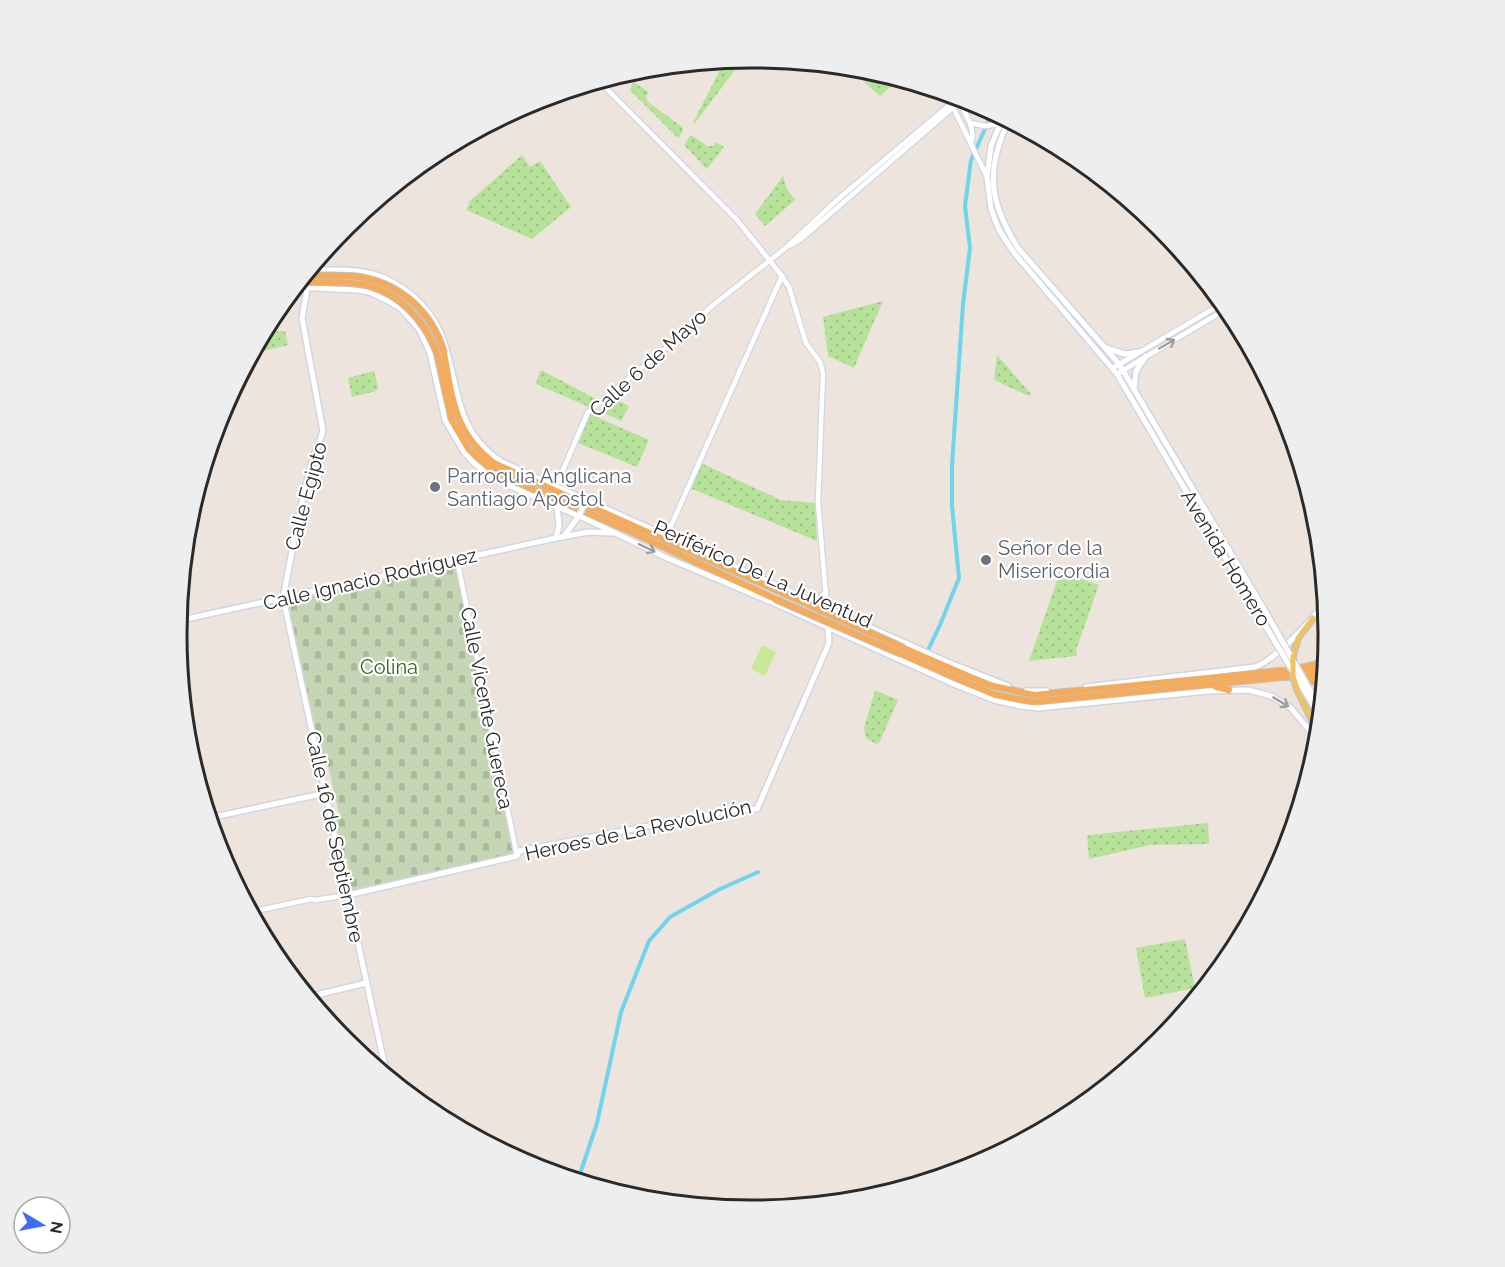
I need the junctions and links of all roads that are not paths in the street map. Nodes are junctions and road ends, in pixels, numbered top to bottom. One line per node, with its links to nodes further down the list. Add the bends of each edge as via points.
1 (604, 88): 10 (street, via 738,220)
2 (952, 105): 8 (street); 10 (street, Calle 6 de Mayo, via 801,239)
3 (963, 109): 4 (street)
4 (970, 123): 5 (street); 8 (street)
5 (999, 124)
6 (1000, 124): 9 (main road, via 991,146)
7 (1006, 127): 22 (main road, via 993,174 1000,217 1018,248)
8 (971, 143): 9 (street)
9 (987, 177): 26 (main road, via 991,209 1005,242)
10 (770, 260): 14 (street); 28 (street, Calle 6 de Mayo, via 588,412)
11 (319, 270): 12 (main road)
12 (327, 270): 19 (main road); 28 (main road, via 374,274 402,287 420,303 448,348 459,406 478,441 502,462)
13 (314, 275): 24 (highway, Periférico De La Juventud, bridge, via 352,276 396,289 418,307 436,332)
14 (782, 276): 33 (street); 41 (street, via 806,343 823,373 818,502)
15 (308, 283): 18 (main road, Calle Egipto)
16 (306, 285): 24 (highway, Periférico De La Juventud, bridge, via 360,284 388,294 414,313)
17 (305, 287): 18 (main road)
18 (308, 288): 19 (main road); 42 (main road, Calle Egipto, via 302,318 323,431 305,490)
19 (326, 288): 30 (main road, via 369,292 401,309 425,339 442,411 464,452 487,474)
20 (1215, 308): 23 (street)
21 (1219, 313): 25 (street, one-way to 21)
22 (1104, 347): 23 (main road, via 1120,353); 26 (main road)
23 (1140, 352): 26 (street)
24 (440, 353): 38 (highway, Periférico De La Juventud, via 458,419 473,444 495,463); 39 (highway, Periférico De La Juventud, via 452,421 477,458 517,482)
25 (1146, 356): 26 (street); 27 (main road, via 1136,371)
26 (1118, 369): 27 (main road, Avenida Homero)
27 (1134, 394): 47 (main road, Avenida Homero)
28 (556, 486): 29 (main road)
29 (585, 501): 31 (main road, bridge); 33 (main road)
30 (557, 506): 31 (main road); 35 (main road)
31 (579, 514): 32 (main road); 34 (main road)
32 (616, 533): 34 (main road, Calle Ignacio Rodríguez); 40 (main road, one-way to 40)
33 (667, 535): 36 (main road)
34 (564, 536): 35 (main road, Calle Ignacio Rodríguez)
35 (556, 538): 37 (main road, Calle Ignacio Rodríguez)
36 (698, 550): 38 (highway); 43 (main road)
37 (457, 559): 42 (main road, Calle Ignacio Rodríguez); 74 (street, Calle Vicente Guereca)
38 (719, 563): 54 (highway, Periférico De La Juventud, bridge)
39 (711, 570): 40 (highway); 54 (highway, Periférico De La Juventud, bridge)
40 (728, 583): 50 (main road)
41 (826, 592): 43 (main road); 44 (street)
42 (283, 598): 49 (main road, Calle Ignacio Rodríguez); 72 (main road, Calle 16 de Septiembre)
43 (817, 604): 44 (main road); 50 (main road, via 817,614)
44 (827, 609): 46 (main road); 51 (main road)
45 (1317, 611): 48 (main road)
46 (843, 616): 52 (main road, via 838,623); 57 (main road)
47 (1265, 618): 67 (main road, Avenida Homero, bridge); 69 (main road, Avenida Homero, bridge)
48 (1312, 618): 60 (main road, via 1265,663); 70 (main road, bridge, via 1296,642 1293,656 1293,676)
49 (187, 619)
50 (811, 620): 51 (main road)
51 (829, 628): 52 (main road); 53 (main road)
52 (839, 632): 53 (main road); 68 (main road, via 994,700 1032,707)
53 (830, 640): 74 (main road, Heroes de La Revolución, via 757,809 732,810 519,851)
54 (903, 651): 62 (highway, Periférico De La Juventud); 66 (highway, Periférico De La Juventud, via 1007,699 1033,702)
55 (1317, 664): 58 (highway)
56 (1317, 671): 58 (highway, Periférico De La Juventud)
57 (970, 672): 60 (main road, via 1034,692); 62 (highway)
58 (1281, 674): 59 (highway, Periférico De La Juventud); 61 (highway); 63 (highway, Periférico De La Juventud); 64 (highway, Periférico De La Juventud)
59 (1317, 676)
60 (1166, 678): 63 (highway)
61 (1316, 681)
62 (984, 683): 63 (highway, Periférico De La Juventud, via 1034,695)
63 (1159, 683)
64 (1210, 686): 65 (highway); 66 (highway, Periférico De La Juventud)
65 (1229, 690): 68 (main road); 71 (main road, one-way to 71, via 1258,692 1277,700 1297,713)
66 (1082, 698): 68 (highway)
67 (1315, 700)
68 (1065, 705)
69 (1314, 706)
70 (1312, 720)
71 (1310, 731)
72 (326, 793): 73 (main road); 75 (main road, Calle 16 de Septiembre)
73 (217, 816)
74 (517, 856): 75 (main road, Heroes de La Revolución)
75 (348, 895): 76 (street); 77 (main road, Calle 16 de Septiembre)
76 (259, 910)
77 (366, 983): 78 (main road); 79 (main road, Calle 16 de Septiembre)
78 (316, 994)
79 (384, 1063)

